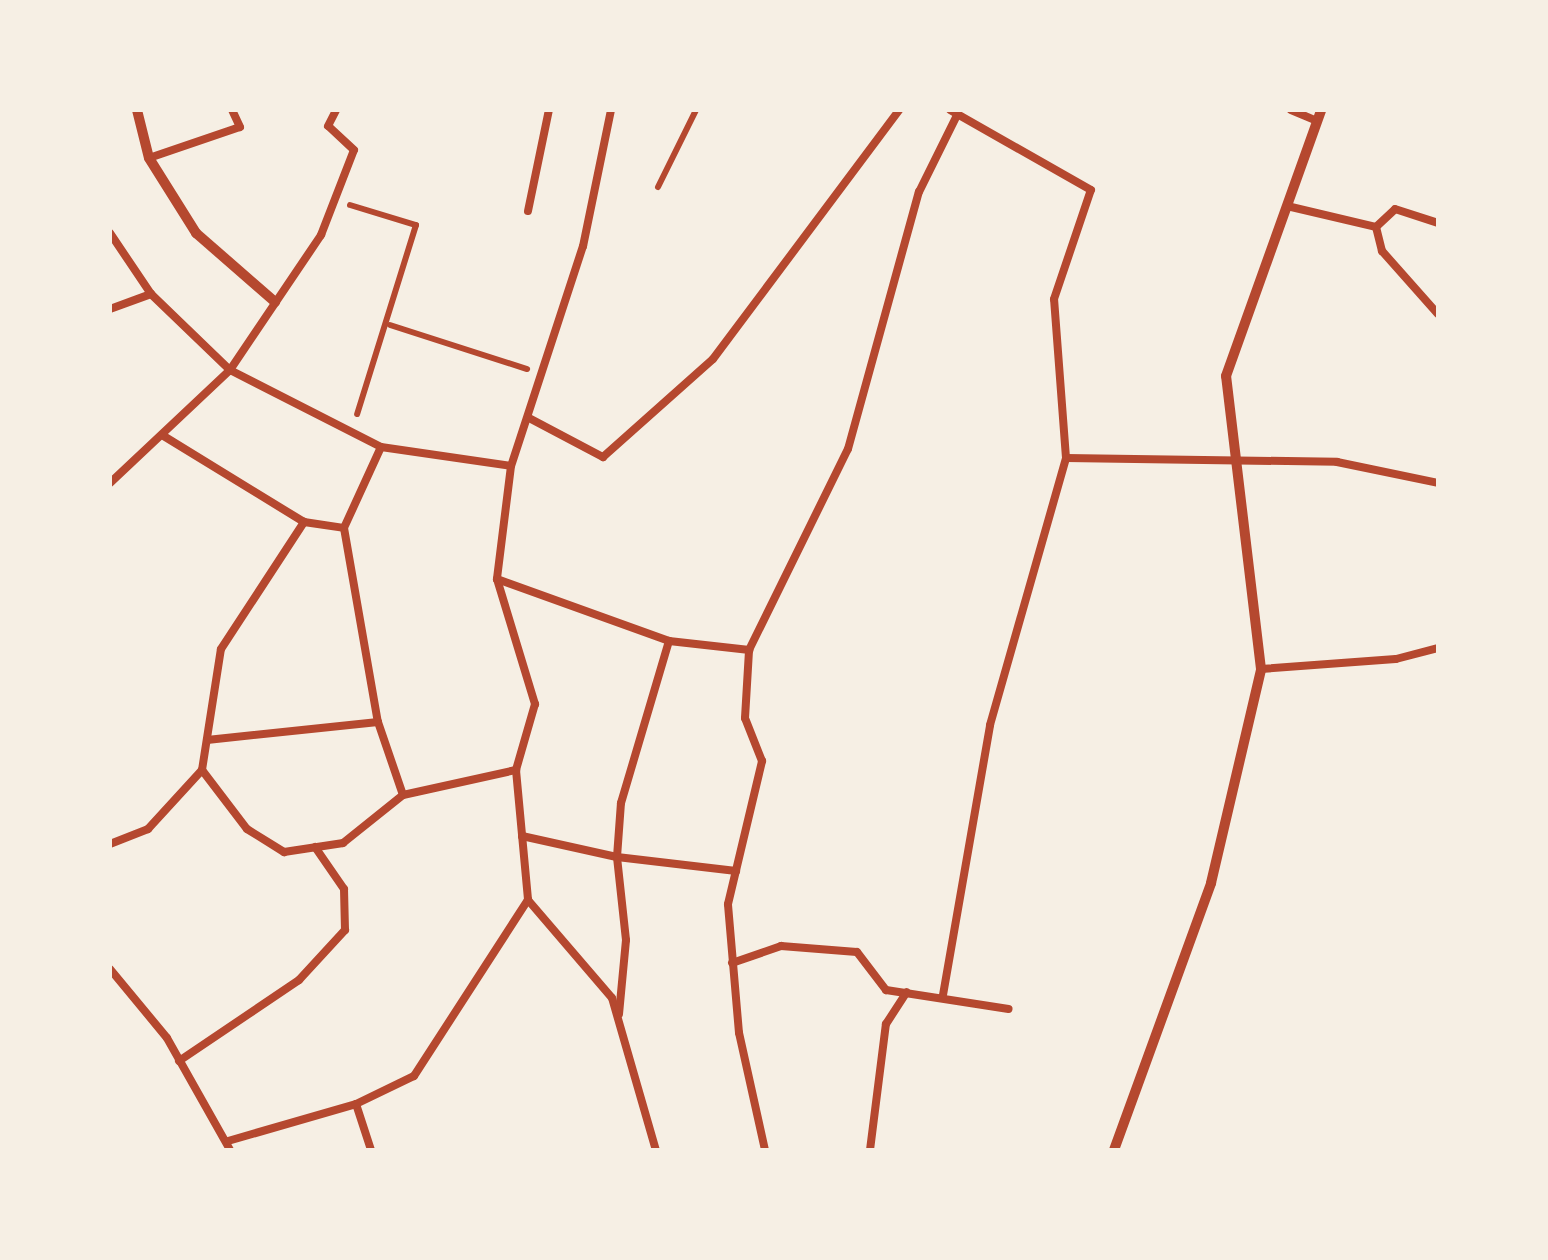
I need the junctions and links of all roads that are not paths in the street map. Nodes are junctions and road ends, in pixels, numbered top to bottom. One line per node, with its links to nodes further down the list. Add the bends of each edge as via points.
1 (137, 110): 10 (street)
2 (232, 110): 10 (lane, via 240,127)
3 (336, 110): 17 (lane, via 328,126 354,150 321,235)
4 (549, 110): 12 (lane)
5 (611, 110): 21 (lane, via 583,246)
6 (899, 110): 21 (lane, via 713,359 603,457)
7 (1291, 110): 9 (lane)
8 (953, 112): 24 (lane, via 1091,190 1054,300); 34 (lane, via 919,192 848,449)
9 (1319, 115): 11 (street)
10 (149, 158): 17 (street, via 196,233)
11 (1287, 206): 14 (lane); 25 (street, via 1226,376)
12 (528, 211)
13 (1438, 223): 14 (lane, via 1395,209)
14 (1376, 227): 19 (lane, via 1382,251)
15 (110, 233): 16 (lane)
16 (151, 294): 18 (lane); 20 (lane)
17 (275, 302): 20 (lane)
18 (110, 308)
19 (1438, 314)
20 (230, 370): 22 (lane); 23 (lane)
21 (529, 418): 26 (lane)
22 (162, 435): 27 (lane); 29 (lane)
23 (381, 447): 26 (lane); 30 (lane)
24 (1066, 458): 25 (lane); 51 (lane, via 990,725)
25 (1236, 463): 28 (lane, via 1337,462); 35 (street)
26 (511, 466): 31 (lane)
27 (110, 482)
28 (1438, 483)
29 (304, 522): 30 (lane); 37 (lane, via 222,650)
30 (344, 528): 36 (lane)
31 (496, 579): 32 (lane); 39 (lane, via 535,704)
32 (669, 641): 34 (lane); 44 (lane, via 620,804)
33 (1438, 648): 35 (lane, via 1396,659)
34 (750, 650): 45 (lane, via 745,718 762,762)
35 (1260, 669): 61 (street, via 1211,883)
36 (378, 722): 37 (lane); 40 (lane)
37 (206, 740): 38 (lane)
38 (202, 770): 42 (lane, via 148,828); 43 (lane, via 247,828 284,852)
39 (516, 770): 40 (lane); 41 (lane)
40 (403, 795): 43 (lane, via 343,843)
41 (522, 836): 44 (lane); 46 (lane)
42 (110, 844)
43 (315, 847): 54 (lane, via 344,889 345,930 299,980)
44 (618, 857): 45 (lane); 53 (lane, via 626,940)
45 (736, 871): 47 (lane, via 728,904)
46 (528, 900): 53 (lane, via 612,998); 55 (lane, via 414,1076)
47 (732, 964): 50 (lane, via 781,946 857,952 886,990); 59 (lane, via 739,1033)
48 (111, 971): 49 (lane); 54 (lane)
49 (110, 983)
50 (906, 992): 51 (lane); 60 (lane, via 886,1024)
51 (943, 994): 52 (lane)
52 (1009, 1009)
53 (619, 1021): 58 (lane)
54 (179, 1061): 56 (lane)
55 (356, 1104): 56 (lane); 57 (lane)
56 (229, 1146)
57 (372, 1150)
58 (656, 1150)
59 (765, 1150)
60 (870, 1150)
61 (1114, 1150)

